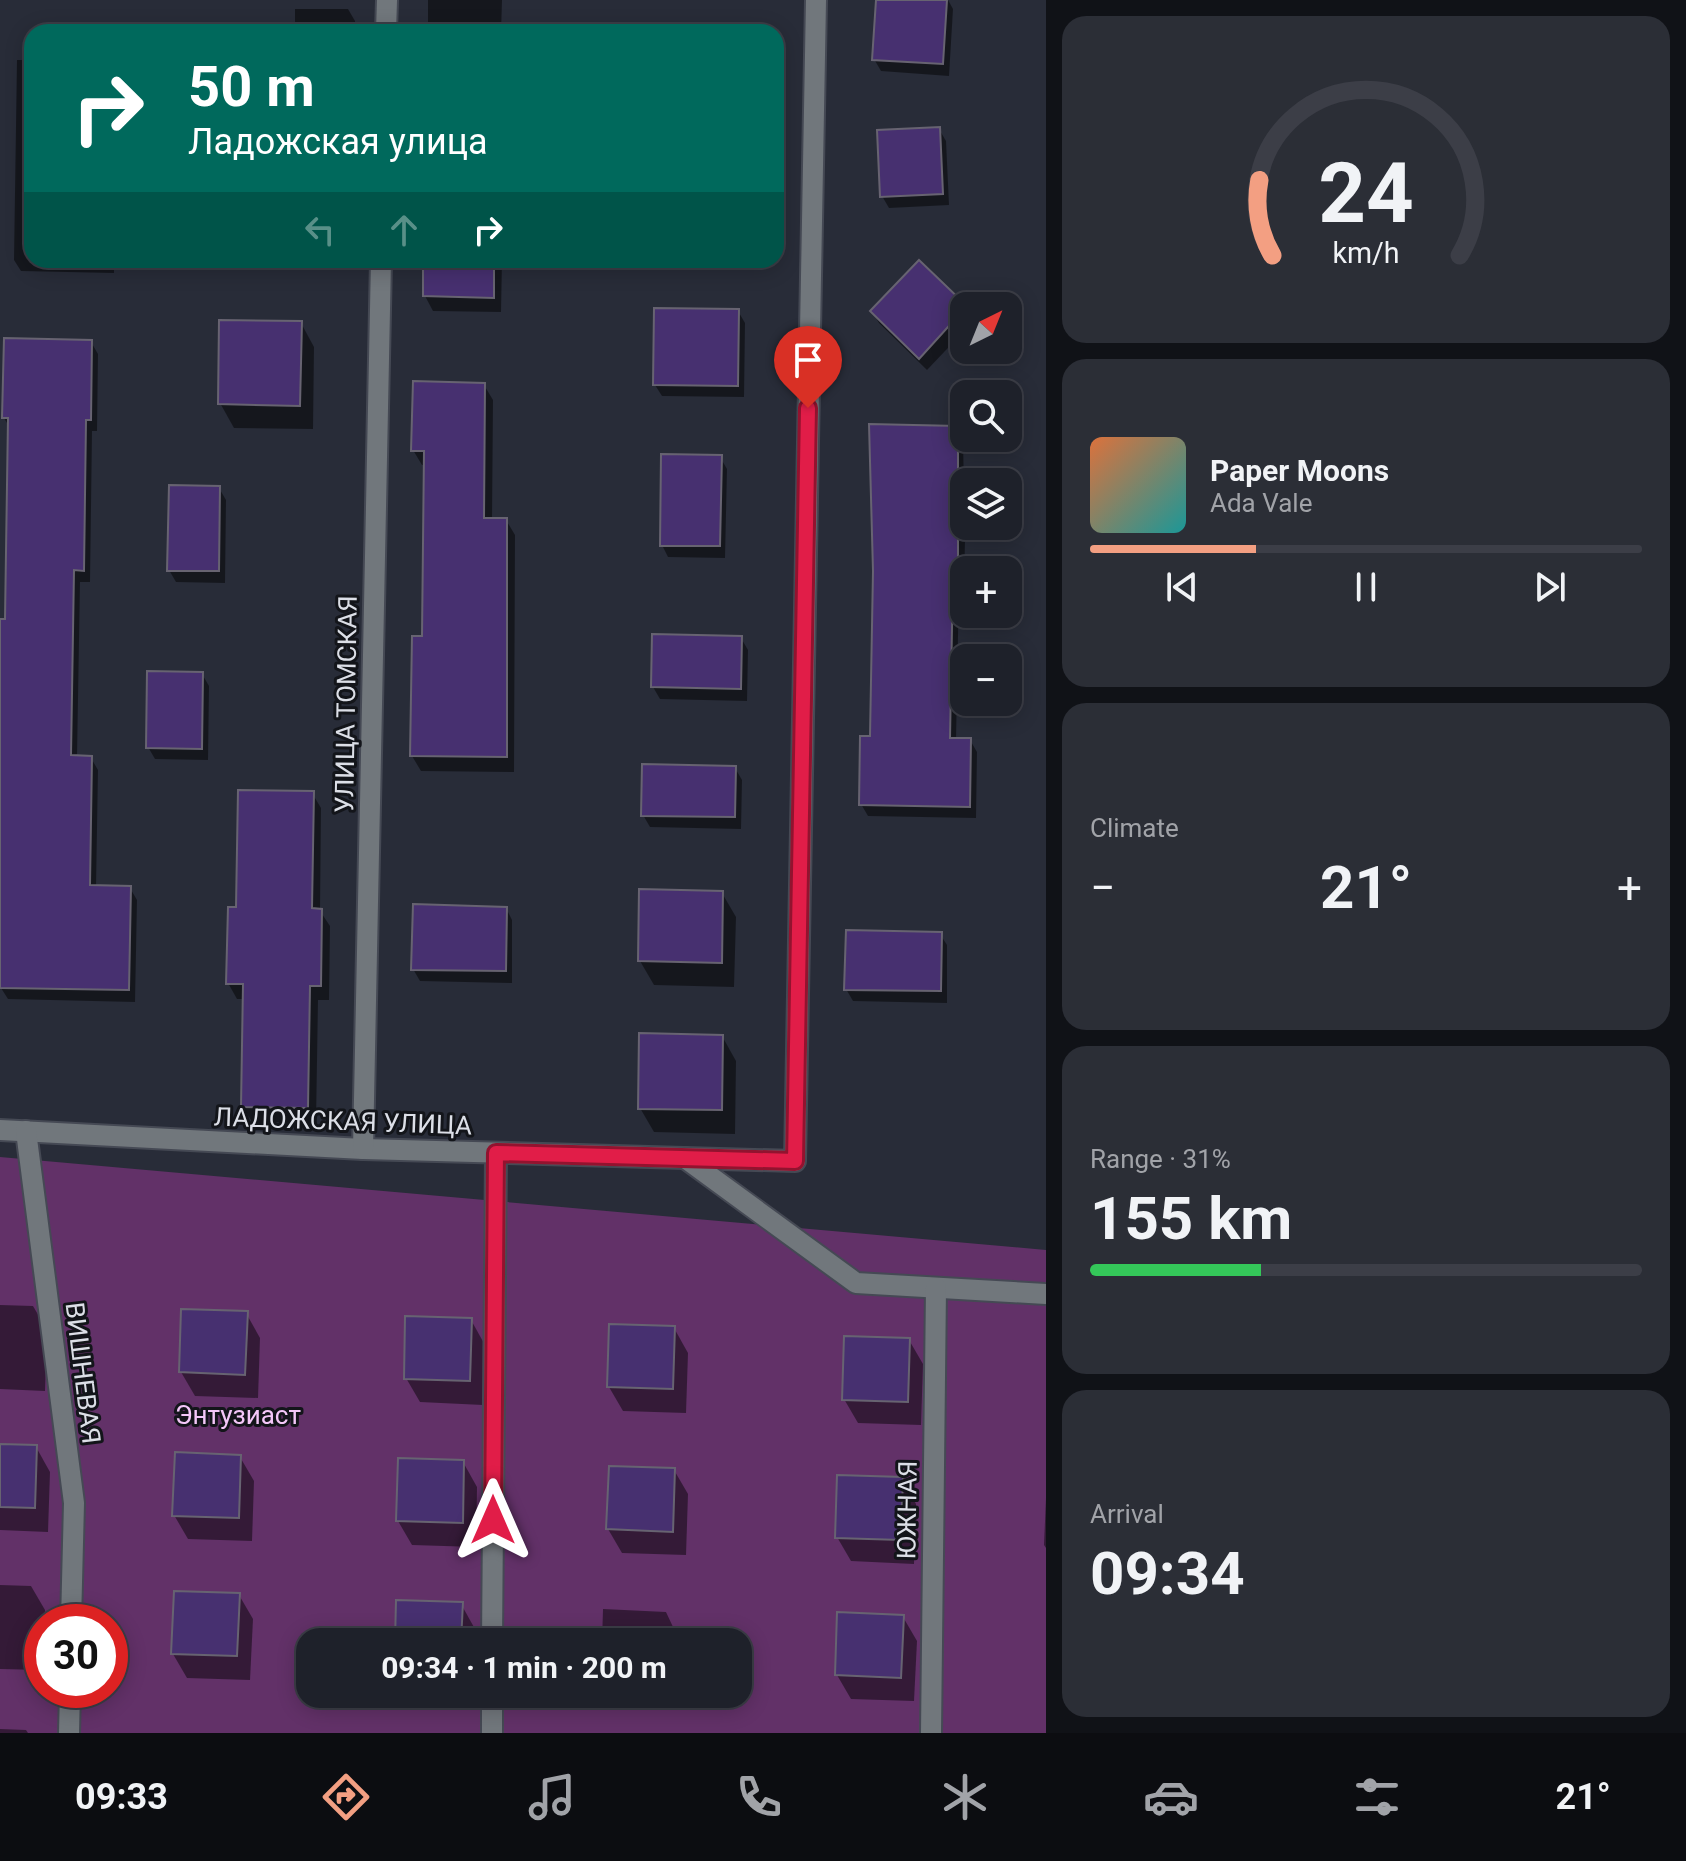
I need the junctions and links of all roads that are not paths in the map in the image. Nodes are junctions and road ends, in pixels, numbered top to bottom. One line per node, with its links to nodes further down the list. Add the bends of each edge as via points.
1 (387, 0): 3 (street)
2 (816, 0): 9 (street, ЛАДОЖСКАЯ УЛИЦА, via 795,1161)
3 (386, 24)
4 (381, 268): 7 (street, УЛИЦА ТОМСКАЯ)
5 (0, 1130): 6 (street, ЛАДОЖСКАЯ УЛИЦА)
6 (26, 1131): 7 (street, ЛАДОЖСКАЯ УЛИЦА); 12 (street, ВИШНЕВАЯ, via 74,1503)
7 (363, 1149): 8 (street, ЛАДОЖСКАЯ УЛИЦА)
8 (496, 1153): 9 (street, ЛАДОЖСКАЯ УЛИЦА); 13 (street)
9 (685, 1158): 10 (street, via 856,1283)
10 (936, 1288): 11 (street); 18 (street, ЮЖНАЯ)
11 (1046, 1294)
12 (71, 1604)
13 (492, 1628)
14 (70, 1708): 16 (street)
15 (492, 1708): 17 (street)
16 (69, 1733)
17 (492, 1733)
18 (931, 1733)

